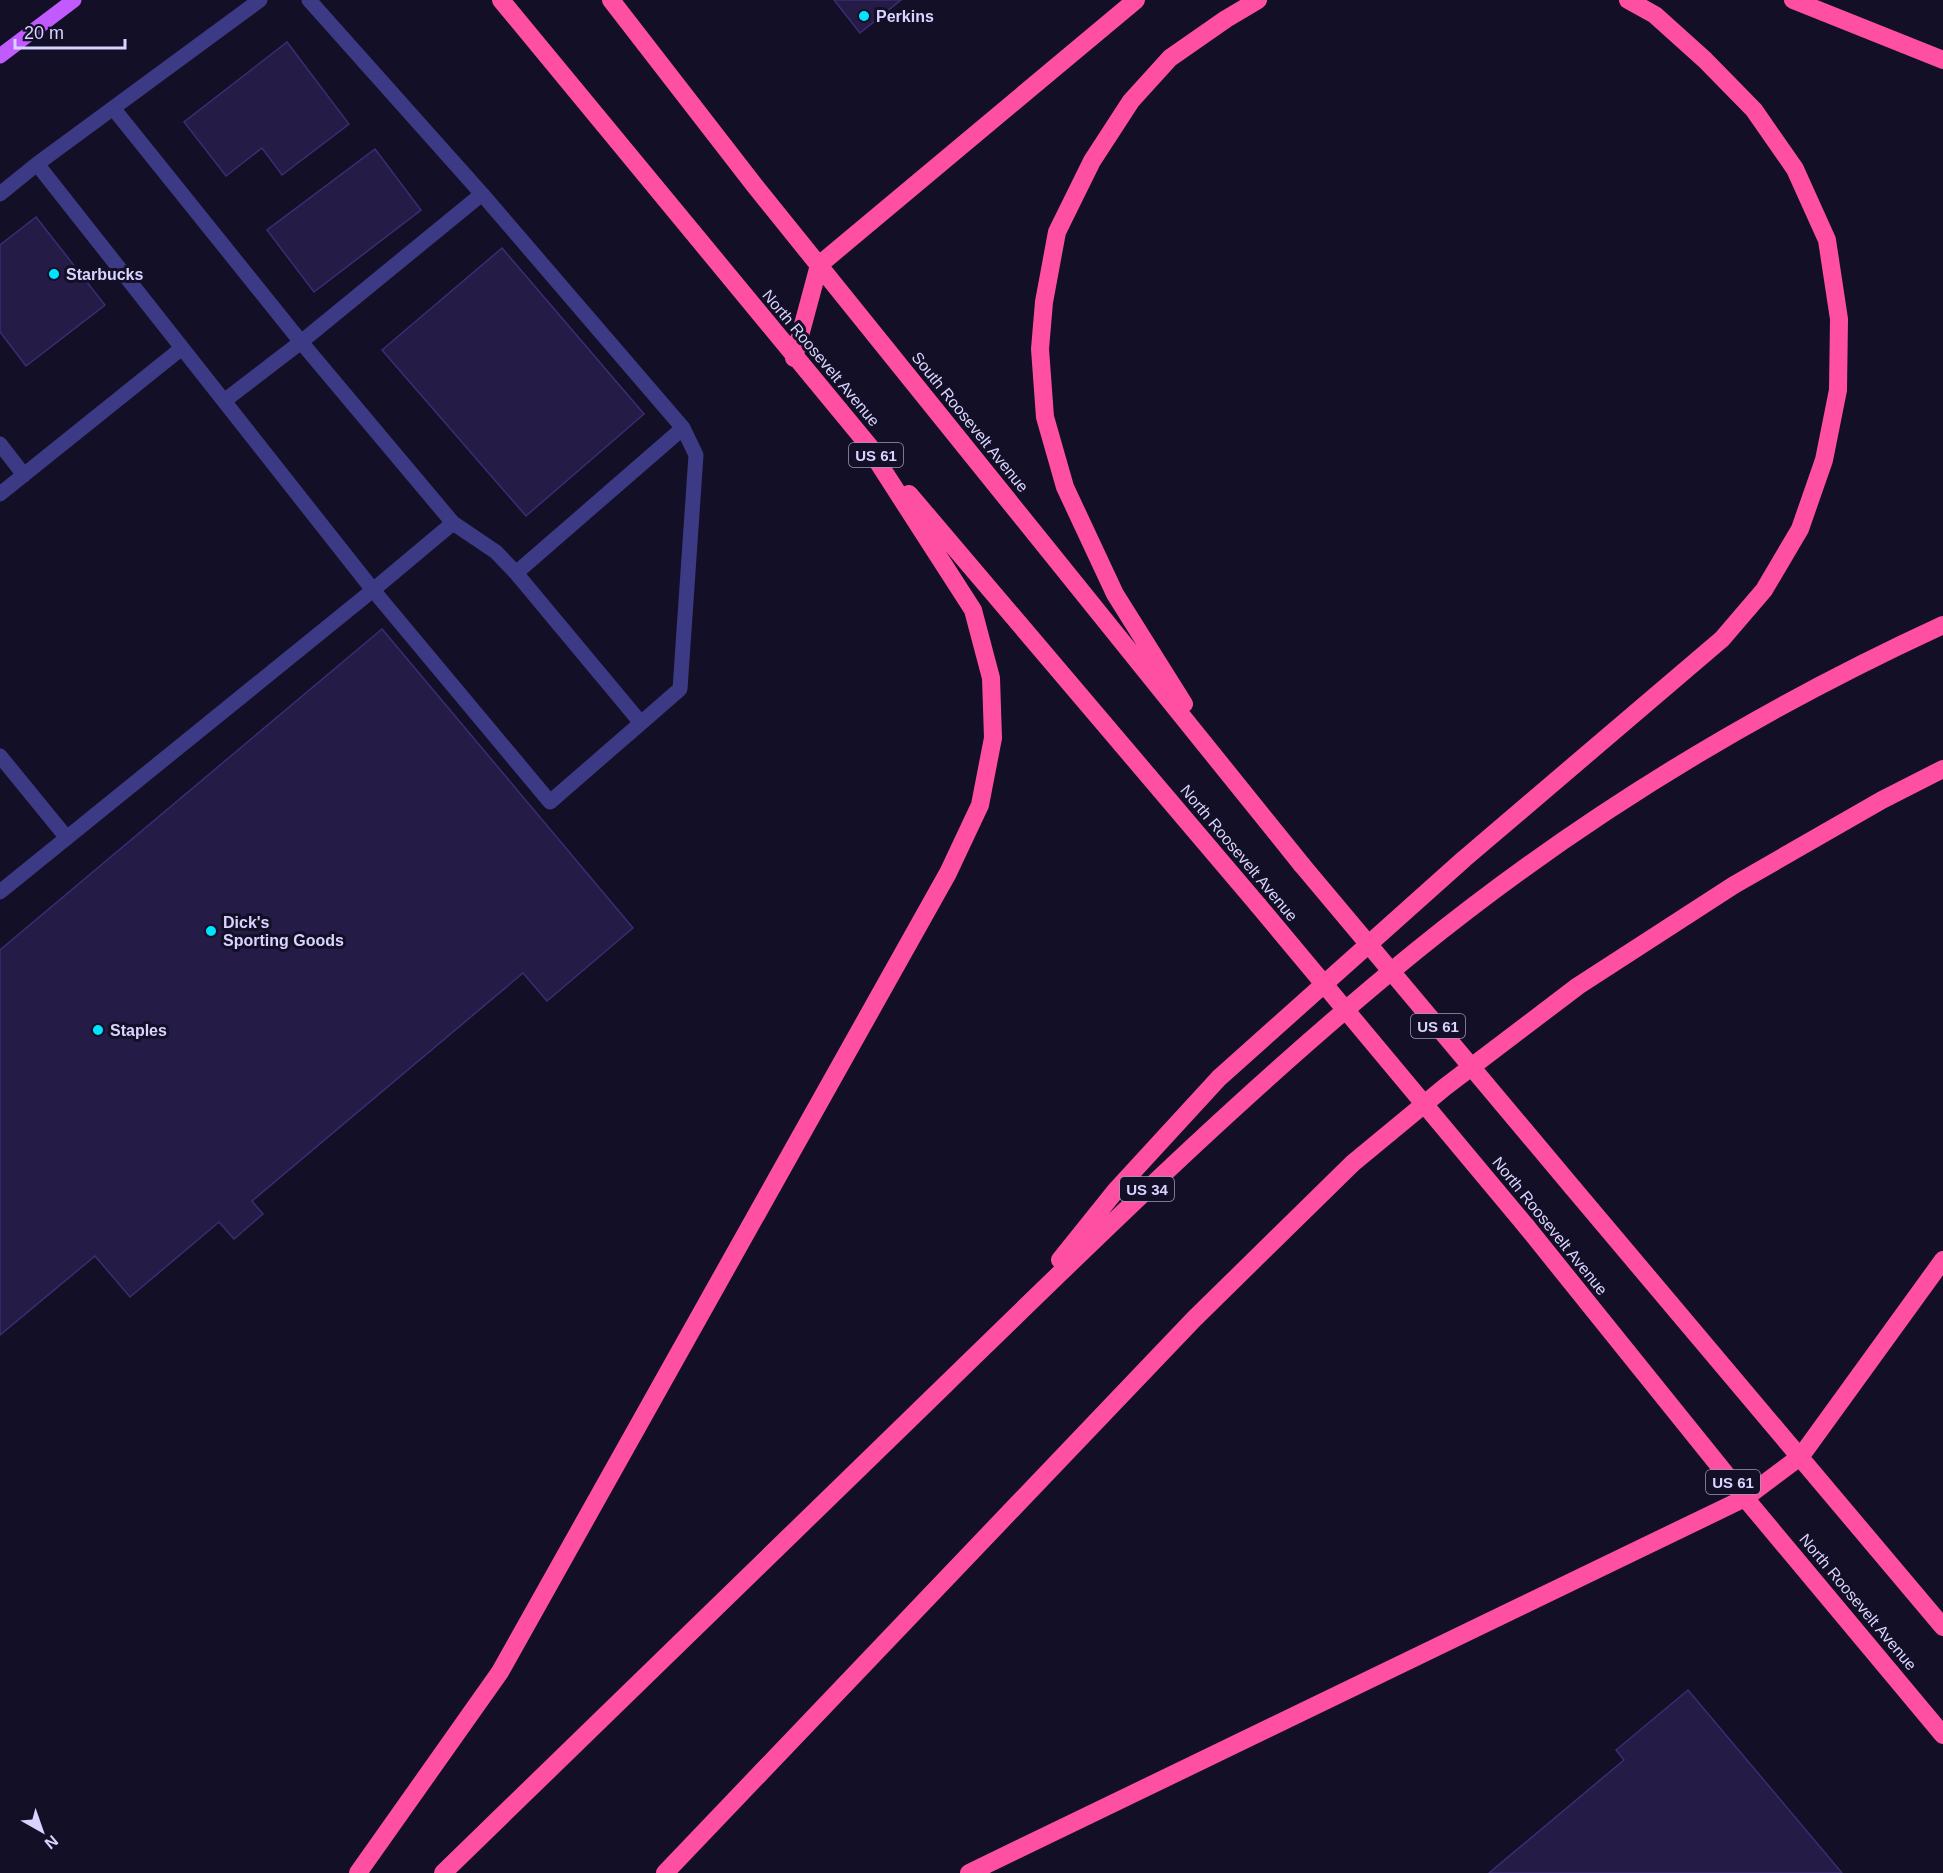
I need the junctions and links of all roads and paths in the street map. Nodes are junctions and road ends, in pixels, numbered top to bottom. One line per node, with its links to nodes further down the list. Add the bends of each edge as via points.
1 (74, 0): 10 (main road)
2 (260, 0): 12 (lane)
3 (309, 0): 15 (lane)
4 (501, 0): 19 (highway, North Roosevelt Avenue / US 61)
5 (611, 0): 16 (highway, South Roosevelt Avenue / US 61)
6 (1136, 0): 16 (highway)
7 (1258, 0): 33 (highway, via 1170,58 1131,101 1092,161 1057,232 1040,349 1045,417 1065,487 1115,594)
8 (1628, 0): 37 (highway, via 1655,15 1754,110 1795,169 1827,240 1839,320 1838,390 1824,460 1800,529 1764,590 1722,639 1464,859 1219,1078 1117,1189)
9 (1793, 0): 11 (highway)
10 (0, 56)
11 (1943, 60)
12 (113, 108): 13 (lane); 17 (lane)
13 (37, 164): 14 (lane); 18 (lane)
14 (0, 194)
15 (482, 194): 17 (lane); 21 (lane)
16 (819, 265): 19 (highway); 33 (highway, South Roosevelt Avenue / US 61)
17 (301, 342): 20 (lane); 26 (lane)
18 (182, 348): 20 (lane); 24 (lane)
19 (794, 358): 22 (highway, North Roosevelt Avenue / US 61)
20 (224, 400): 28 (lane)
21 (683, 428): 27 (lane); 30 (lane, via 696,455 680,689)
22 (863, 439): 39 (highway, North Roosevelt Avenue / US 61, bridge, via 1526,1226); 42 (highway, via 973,610 992,678 993,738 980,805 942,884 500,1672)
23 (0, 444): 24 (lane)
24 (24, 475): 25 (lane)
25 (0, 494)
26 (453, 523): 27 (lane, via 496,552); 28 (lane)
27 (516, 573): 30 (lane)
28 (373, 590): 30 (lane, via 550,802); 34 (lane)
29 (1943, 625): 37 (highway, US 34, via 1757,719 1527,868 1419,949 1278,1067)
30 (641, 723)
31 (0, 756): 34 (lane)
32 (1943, 769): 44 (highway, via 1734,885 1578,986 1353,1163 1194,1319)
33 (1230, 776): 38 (highway, South Roosevelt Avenue / US 61, bridge)
34 (67, 838): 35 (lane)
35 (0, 892)
36 (1943, 1260): 38 (highway)
37 (1011, 1321): 43 (highway, US 34)
38 (1801, 1456): 39 (highway); 40 (highway, US 61)
39 (1745, 1497): 41 (highway, North Roosevelt Avenue / US 61); 45 (highway)
40 (1943, 1627)
41 (1943, 1735)
42 (358, 1873)
43 (443, 1873)
44 (664, 1873)
45 (969, 1873)

